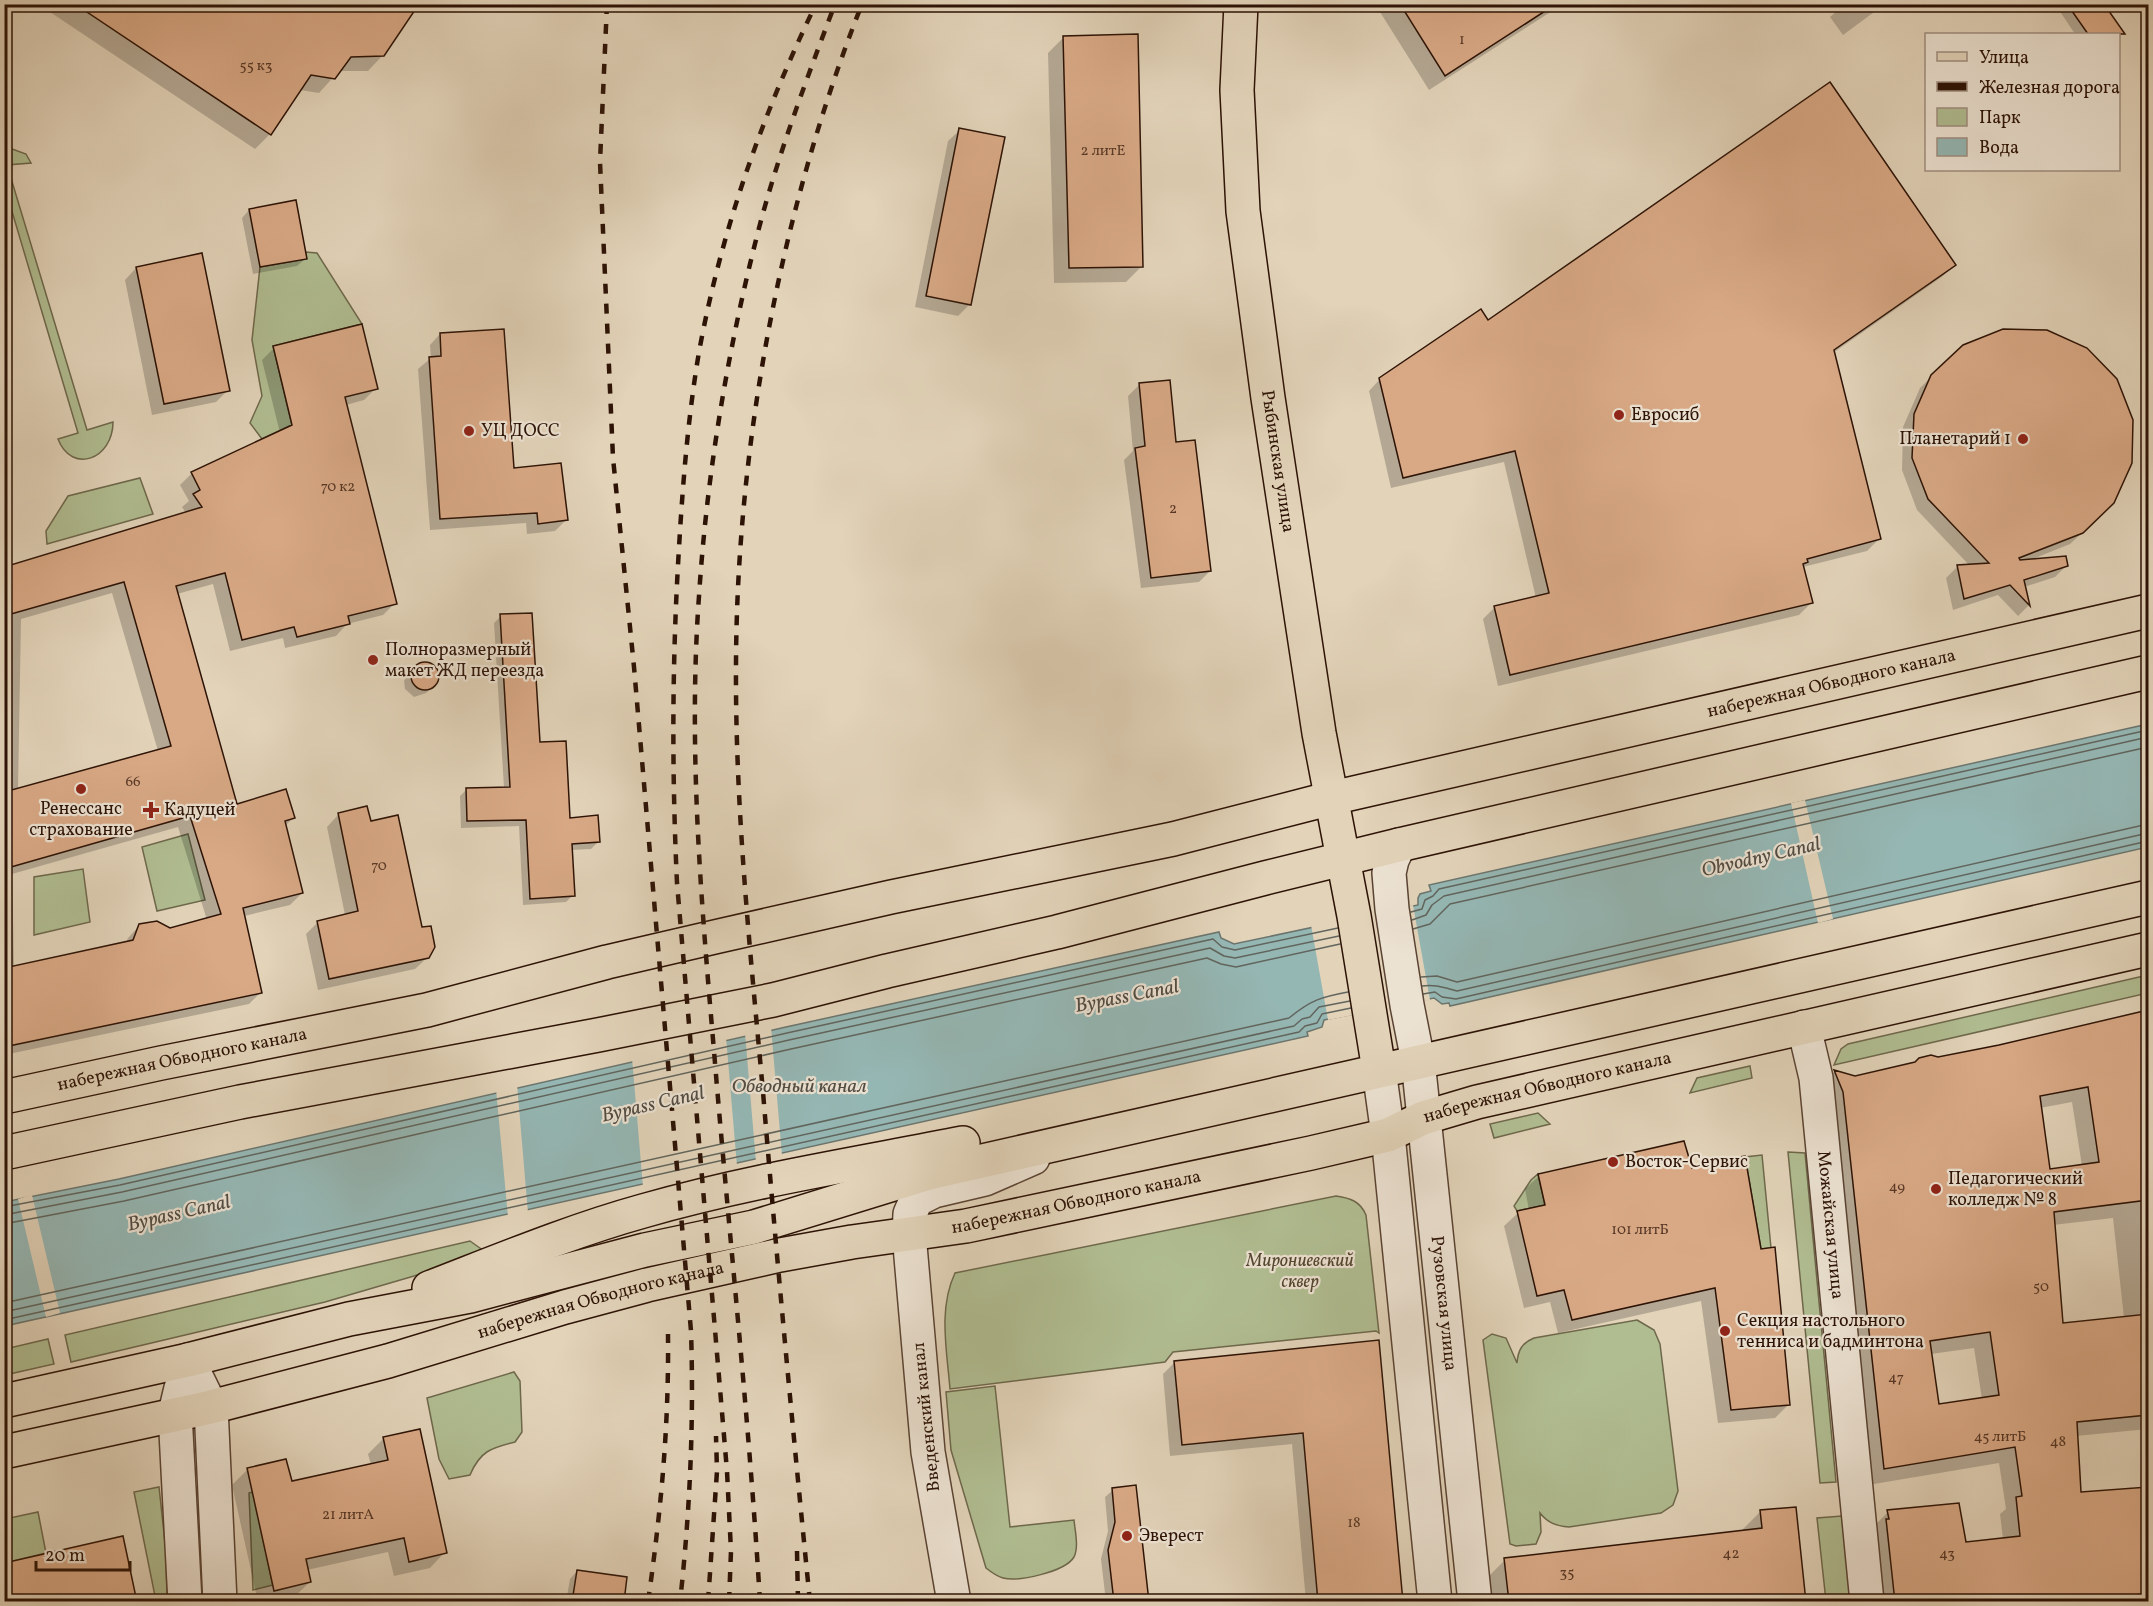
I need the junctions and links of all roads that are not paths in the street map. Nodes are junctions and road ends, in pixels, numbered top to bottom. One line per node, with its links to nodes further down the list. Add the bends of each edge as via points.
1 (1240, 4): 4 (main road, Рыбинская улица, via 1237,90 1243,211 1318,734)
2 (2148, 611): 4 (main road, набережная Обводного канала)
3 (2148, 672): 5 (main road)
4 (1332, 798): 6 (main road, Рыбинская улица); 13 (main road, набережная Обводного канала, via 1173,839 618,959 427,1010)
5 (1399, 846): 6 (main road); 11 (street, Рузовская улица, via 1389,873 1392,909)
6 (1344, 859): 9 (main road, Рыбинская улица); 17 (main road, via 773,1000 240,1102)
7 (2148, 897): 11 (main road, набережная Обводного канала)
8 (2148, 949): 10 (main road, набережная Обводного канала)
9 (1368, 1012): 12 (main road, Рузовская улица)
10 (1804, 1027): 14 (main road, набережная Обводного канала, via 1477,1102); 29 (street, Можайская улица, via 1816,1078)
11 (1418, 1061): 12 (main road, набережная Обводного канала); 14 (street, Рузовская улица)
12 (1379, 1070): 15 (street, Рузовская улица); 16 (main road, набережная Обводного канала)
13 (4, 1097)
14 (1423, 1118): 15 (main road, набережная Обводного канала); 28 (street, Рузовская улица)
15 (1388, 1136): 18 (main road, набережная Обводного канала, via 966,1226); 27 (street, Рузовская улица)
16 (1076, 1139): 18 (street, Введенский канал, via 985,1179 934,1191 916,1200 910,1214); 19 (main road, набережная Обводного канала, via 929,1173 754,1227 645,1250 470,1296 349,1319)
17 (4, 1152)
18 (909, 1234): 21 (main road, набережная Обводного канала, via 780,1255 647,1285 388,1361); 24 (street, Введенский канал, via 928,1452)
19 (188, 1360): 20 (main road, набережная Обводного канала); 21 (street); 22 (street)
20 (4, 1401)
21 (211, 1407): 22 (main road, набережная Обводного канала); 26 (street)
22 (176, 1413): 23 (main road, набережная Обводного канала); 25 (street)
23 (4, 1452)
24 (953, 1600)
25 (185, 1602)
26 (220, 1602)
27 (1435, 1602)
28 (1474, 1602)
29 (1867, 1602)

